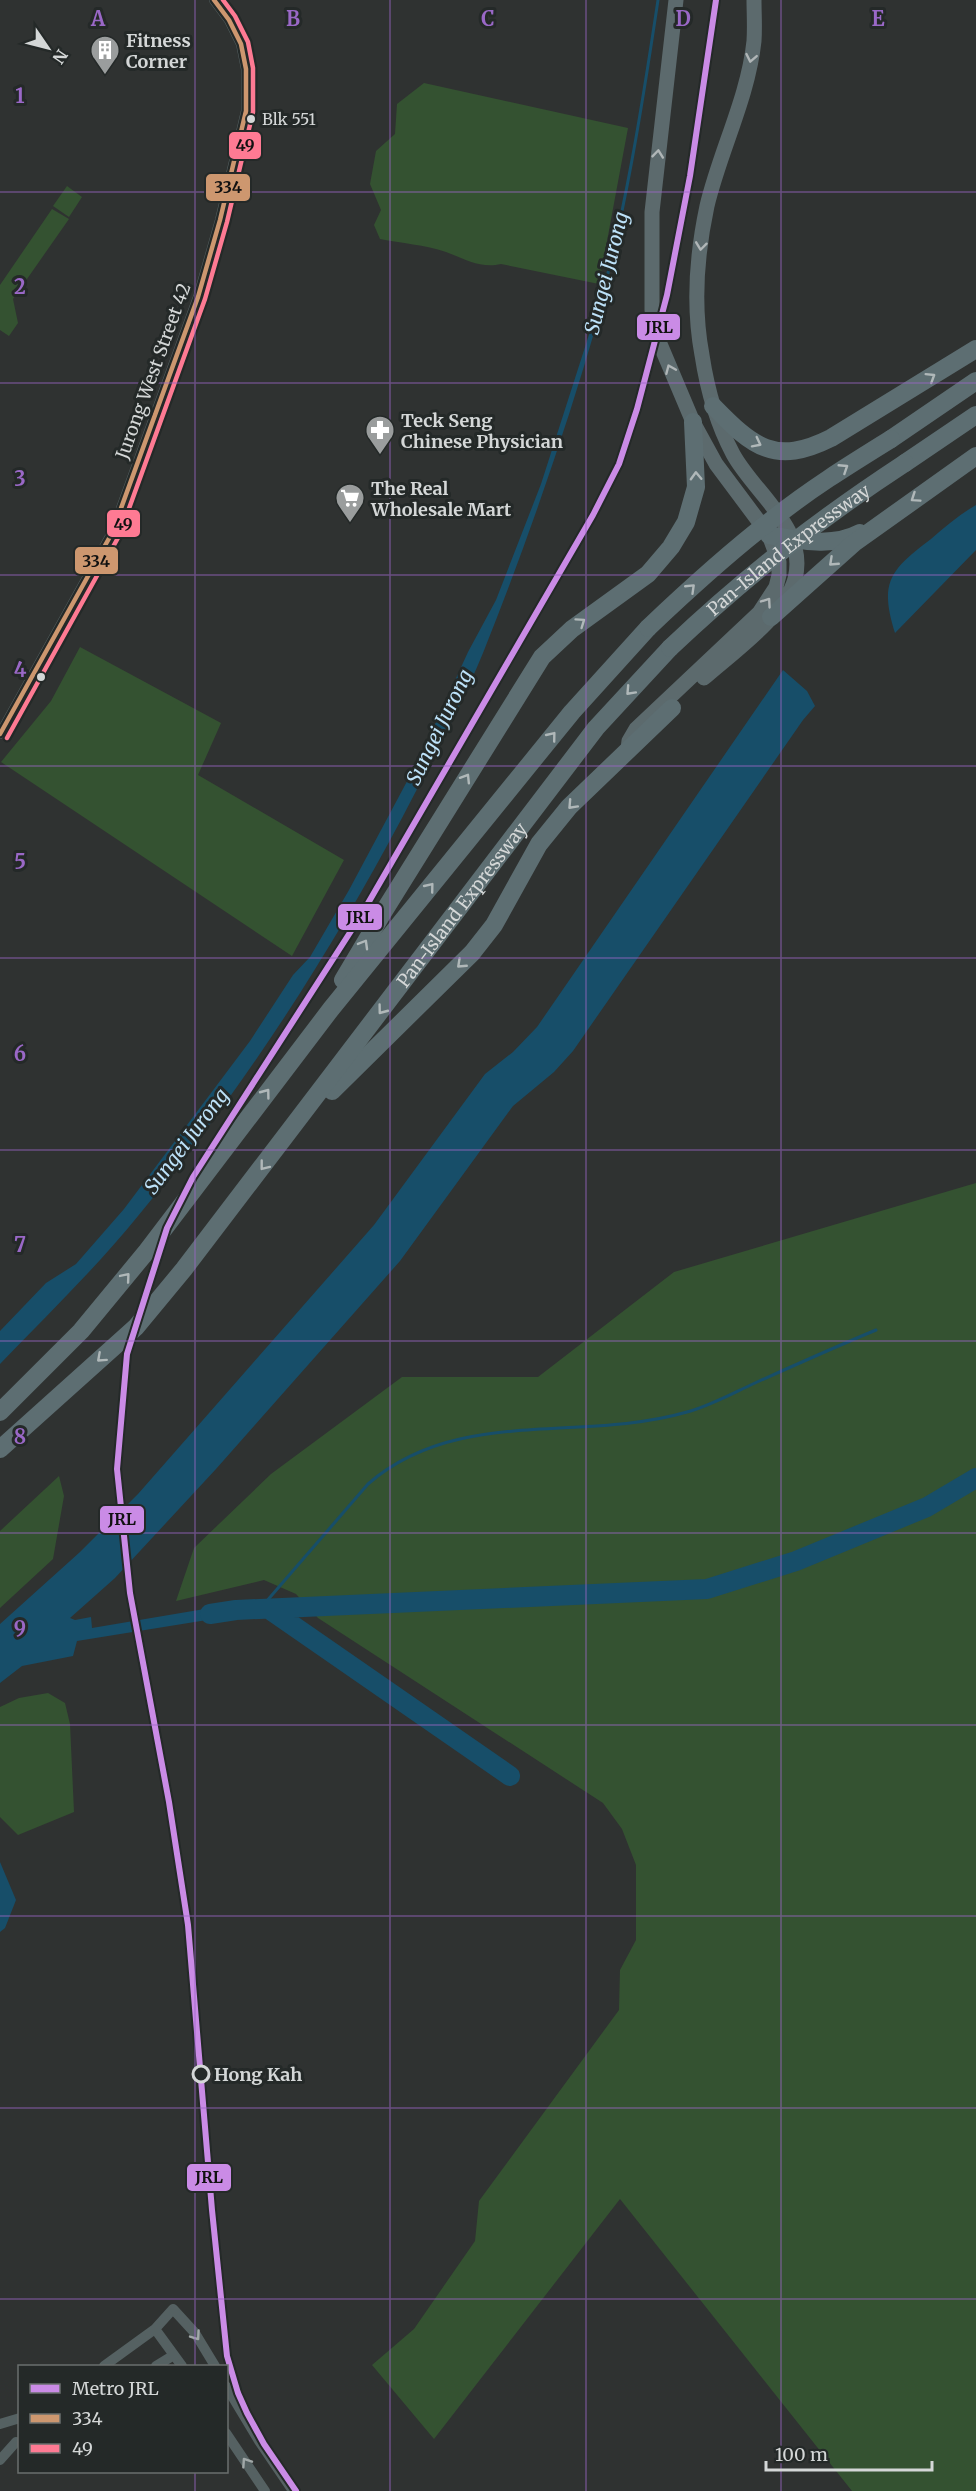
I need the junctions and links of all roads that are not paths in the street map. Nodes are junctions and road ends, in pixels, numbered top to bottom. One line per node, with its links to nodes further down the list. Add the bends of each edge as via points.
1 (213, 0): 15 (street, Jurong West Street 42, via 230,20 241,44 246,69 246,111 198,297 112,533)
2 (676, 0): 8 (main road, one-way to 2, via 660,344 652,300 652,212)
3 (754, 0): 6 (main road, one-way to 6, via 754,40 747,76 708,204 700,253 701,354)
4 (976, 349): 6 (highway, one-way to 4, via 757,444 786,452 808,450)
5 (976, 381): 17 (highway, Pan-Island Expressway, one-way to 5, bridge, via 572,712 648,628 770,520)
6 (713, 406): 12 (main road, via 733,454 747,477 776,509)
7 (976, 415): 18 (highway, Pan-Island Expressway, one-way to 18, bridge, via 786,546 670,648 596,728)
8 (693, 422): 11 (main road, via 716,464); 17 (highway, one-way to 8, via 384,910 542,657 572,628 648,574 671,547 686,522 696,487)
9 (976, 456): 10 (highway, one-way to 10)
10 (878, 524): 12 (highway, via 851,538 803,542); 13 (highway, one-way to 13)
11 (769, 535): 12 (highway); 16 (main road, one-way to 11, via 636,729 768,601 779,575 779,562)
12 (792, 539): 13 (main road, via 797,561 795,579)
13 (771, 617): 14 (main road)
14 (672, 708): 16 (highway)
15 (0, 734)
16 (628, 749): 18 (highway, one-way to 18, via 569,807 539,844 494,925 472,953)
17 (314, 1031): 19 (highway, Pan-Island Expressway, one-way to 17, via 81,1331 147,1251)
18 (299, 1120): 20 (highway, Pan-Island Expressway, one-way to 20, via 136,1327)
19 (0, 1412)
20 (0, 1449)
21 (155, 2329): 22 (street); 23 (street); 26 (street, one-way to 26, via 173,2309 195,2333)
22 (174, 2355): 24 (street); 25 (street)
23 (107, 2365)
24 (159, 2365)
25 (181, 2365)
26 (214, 2365)
27 (228, 2389): 35 (street)
28 (18, 2419): 29 (street)
29 (0, 2424)
30 (228, 2436): 34 (street, one-way to 30)
31 (18, 2441): 32 (street); 33 (street)
32 (0, 2445)
33 (0, 2460)
34 (265, 2491)
35 (293, 2491)

